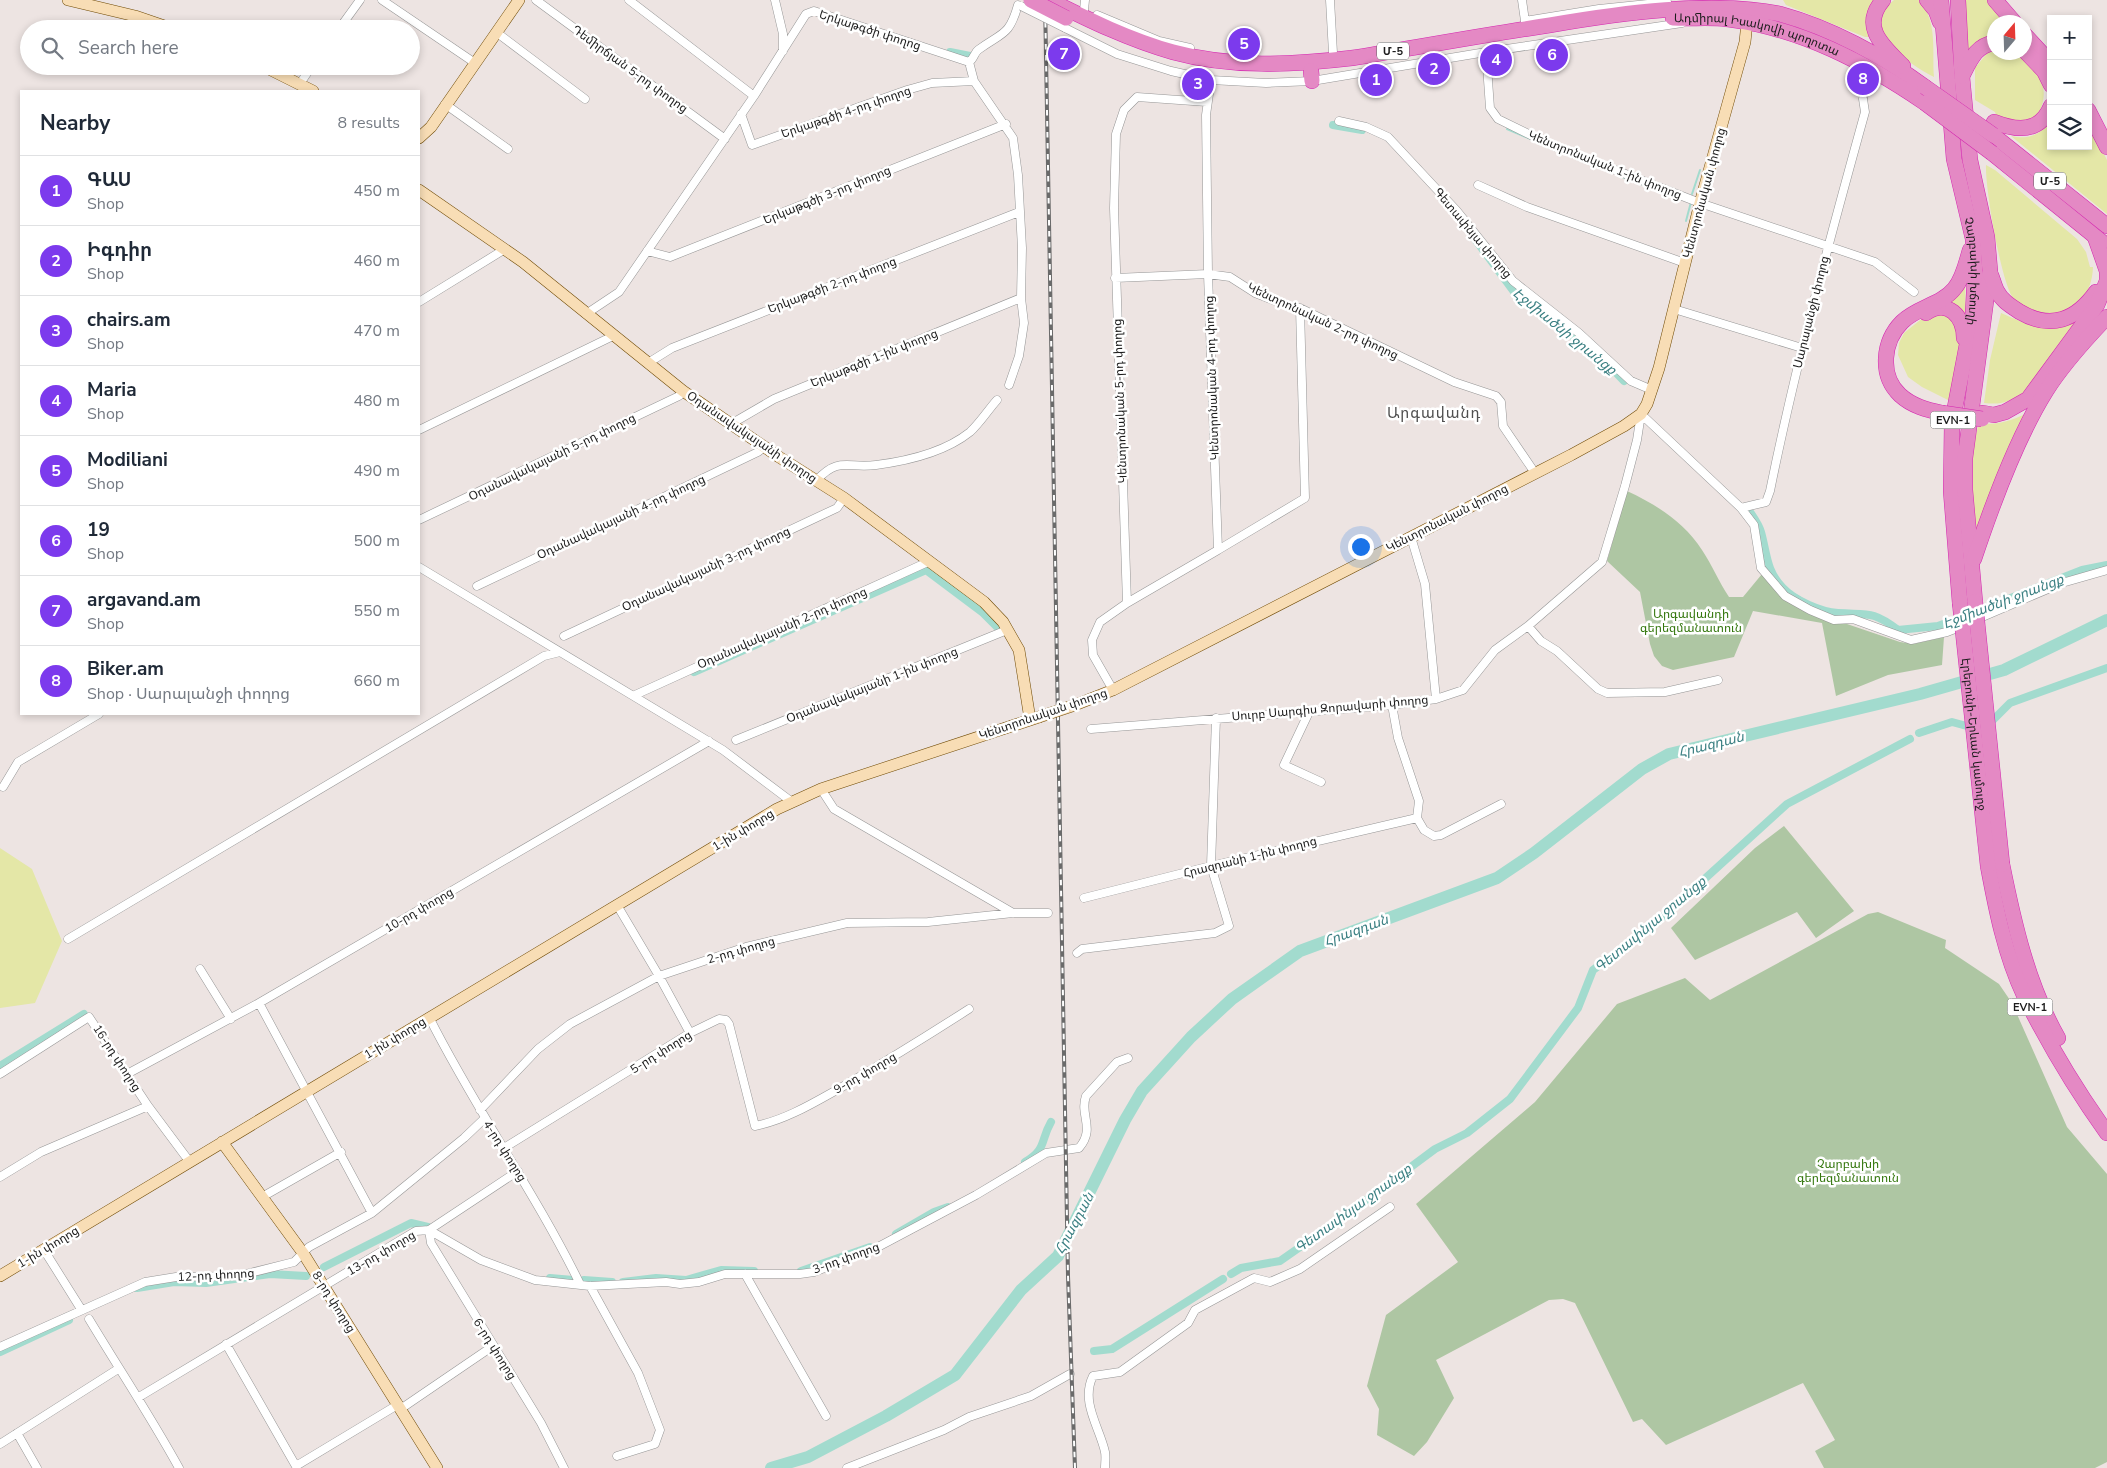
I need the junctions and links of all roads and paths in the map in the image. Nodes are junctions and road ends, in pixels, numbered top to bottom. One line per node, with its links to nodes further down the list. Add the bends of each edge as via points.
1 (68, 0): 25 (main road)
2 (360, 0): 26 (street)
3 (382, 0): 27 (street)
4 (519, 0): 32 (main road)
5 (536, 0): 65 (street, Դեմիրճյան 5-րդ փողոց)
6 (629, 0): 53 (street)
7 (775, 0): 36 (street, via 783,34)
8 (1010, 0): 18 (street)
9 (1049, 0): 22 (highway, Ադմիրալ Իսակովի պողոտա / Մ-5)
10 (1085, 0): 20 (street)
11 (1330, 0): 38 (street)
12 (1522, 0): 28 (street)
13 (1883, 0): 51 (highway, via 1873,18 1877,38)
14 (1927, 0): 30 (highway)
15 (1941, 0): 30 (highway, Չարբախի խճուղի / EVN-1)
16 (1958, 0): 29 (highway, Չարբախի խճուղի / EVN-1)
17 (1994, 0): 23 (highway)
18 (1023, 4): 22 (highway, Ադմիրալ Իսակովի պողոտա / Մ-5, bridge); 41 (street, via 1003,36 977,50)
19 (1726, 8): 21 (highway, Ադմիրալ Իսակովի պողոտա / Մ-5); 28 (street, via 1708,2 1636,4); 34 (highway, Ադմիրալ Իսակովի պողոտա / Մ-5, via 1613,14)
20 (1084, 10): 22 (street); 38 (street, via 1159,40 1199,51 1271,57)
21 (1749, 10): 24 (highway, Ադմիրալ Իսակովի պողոտա / Մ-5); 51 (highway, Ադմիրալ Իսակովի պողոտա / Մ-5, via 1780,14 1830,33 1894,65); 70 (main road, Կենտրոնական փողոց, via 1745,42); 73 (highway, Ադմիրալ Իսակովի պողոտա / Մ-5, bridge, via 1776,28 1816,42 1925,103)
22 (1066, 11): 34 (highway, Ադմիրալ Իսակովի պողոտա / Մ-5, via 1144,43 1208,60 1309,63); 45 (highway, Ադմիրալ Իսակովի պողոտա / Մ-5, via 1141,52 1204,69); 48 (street, via 1118,54)
23 (2008, 15)
24 (1696, 19): 37 (street, via 1675,25); 45 (highway, Ադմիրալ Իսակովի պողոտա / Մ-5, via 1620,22)
25 (147, 20)
26 (346, 20)
27 (412, 20)
28 (1525, 22): 34 (street)
29 (1958, 23): 30 (highway); 46 (highway, Չարբախի խճուղի / EVN-1)
30 (1943, 25): 74 (highway, Չարբախի խճուղի / EVN-1, via 1954,159)
31 (420, 26): 42 (street)
32 (496, 32): 42 (main road); 54 (street)
33 (2032, 43): 40 (highway)
34 (1412, 44): 38 (street)
35 (1987, 46): 46 (highway, via 1971,58)
36 (783, 51): 41 (street, Երկաթգծի փողոց, via 806,14 814,11); 53 (street, Երկաթգծի փողոց)
37 (1486, 52): 45 (street); 70 (street, Կենտրոնական 1-ին փողոց, via 1490,108 1498,120 1551,145)
38 (1333, 54)
39 (2032, 58): 47 (highway)
40 (2048, 60)
41 (969, 62): 49 (street)
42 (475, 63): 57 (main road)
43 (280, 75): 50 (main road)
44 (306, 75): 50 (street)
45 (1312, 76): 48 (street, via 1266,83)
46 (1962, 77): 79 (highway, Չարբախի խճուղի / EVN-1, via 1970,160 1987,237)
47 (2047, 77)
48 (1210, 80): 56 (street, Կենտրոնական 4-րդ փողոց)
49 (974, 81): 58 (street, Երկաթգծի 4-րդ փողոց, via 932,84 907,90 752,146); 62 (street)
50 (299, 85): 52 (main road)
51 (1922, 85): 63 (highway, Ադմիրալ Իսակովի պողոտա / Մ-5, bridge, via 1962,113)
52 (311, 90)
53 (754, 96): 58 (street, Երկաթգծի փողոց)
54 (585, 99)
55 (1863, 99): 75 (street, Սարալանջի փողոց, via 1865,112)
56 (1207, 102): 80 (street, Կենտրոնական 4-րդ փողոց); 81 (street, Կենտրոնական 5-րդ փողոց, via 1137,97 1124,110 1116,134)
57 (445, 104): 64 (main road); 67 (street)
58 (741, 114): 65 (street, Երկաթգծի փողոց)
59 (2047, 115): 63 (highway, Ադմիրալ Իսակովի պողոտա, via 2031,128)
60 (2092, 118): 66 (highway)
61 (1338, 121): 94 (street, Գետափնյա փողոց, via 1366,127 1388,137 1457,211 1513,281 1579,332 1631,381)
62 (1006, 124): 71 (street, via 1013,138); 77 (street, Երկաթգծի 3-րդ փողոց, via 670,258)
63 (1993, 129): 72 (highway, Մ-5)
64 (420, 137)
65 (724, 139): 77 (street, Երկաթգծի փողոց)
66 (2107, 147)
67 (508, 149)
68 (1478, 185): 78 (street, via 1527,207)
69 (420, 191): 76 (main road, Օդանավակայանի փողոց)
70 (1700, 203): 75 (street, Կենտրոնական 1-ին փողոց); 78 (main road, Կենտրոնական փողոց)
71 (1019, 212): 83 (street); 92 (street, Երկաթգծի 2-րդ փողոց, via 672,348)
72 (2107, 226)
73 (2096, 238): 79 (highway, via 2098,284 2090,299 2069,316 2044,322 2026,316 2008,305 1997,291); 100 (highway, via 2107,271 2107,280 2097,305 2028,399 2005,412)
74 (1973, 239): 91 (highway, Չարբախի խճուղի / EVN-1, via 1975,294); 98 (highway, via 1955,289 1904,320 1893,332 1886,350 1889,377 1900,394 1919,407)
75 (1827, 247): 82 (street, Կենտրոնական 1-ին փողոց, via 1875,262); 90 (street, Սարալանջի փողոց)
76 (505, 249): 84 (street); 87 (main road, Օդանավակայանի փողոց)
77 (646, 251): 87 (street, Երկաթգծի փողոց, via 619,292)
78 (1685, 263): 86 (main road, Կենտրոնական փողոց)
79 (1990, 271): 112 (highway, Չարբախի խճուղի / EVN-1, via 1965,458)
80 (1208, 274): 81 (street, Կենտրոնական 2-րդ փողոց); 85 (street, Կենտրոնական 2-րդ փողոց, via 1230,277 1264,296); 110 (street, Կենտրոնական 4-րդ փողոց)
81 (1115, 278): 117 (street, Կենտրոնական 5-րդ փողոց)
82 (1914, 292)
83 (1021, 298): 93 (street, via 1023,329 1019,356); 101 (street, Երկաթգծի 1-ին փողոց, via 774,399)
84 (420, 301)
85 (1300, 308): 104 (street, Կենտրոնական 2-րդ փողոց, via 1454,382 1496,396 1500,402 1503,426); 110 (street, via 1305,498)
86 (1674, 309): 90 (street); 94 (main road, Կենտրոնական փողոց)
87 (586, 314): 89 (main road, Օդանավակայանի փողոց)
88 (2107, 317): 96 (highway)
89 (613, 336): 92 (main road, Օդանավակայանի փողոց); 102 (street)
90 (1802, 348): 107 (street, Սարալանջի փողոց, via 1766,502)
91 (1965, 358): 98 (highway, via 1964,327 1958,316 1948,309 1930,310 1903,330 1894,343 1893,369 1902,388 1924,404); 116 (highway, Չարբախի խճուղի / EVN-1, via 1952,424 1951,491)
92 (648, 363): 95 (main road, Օդանավակայանի փողոց)
93 (1009, 385)
94 (1652, 390): 99 (main road, Կենտրոնական փողոց)
95 (683, 391): 101 (main road, Օդանավակայանի փողոց); 108 (street, Օդանավակայանի 5-րդ փողոց, via 679,396)
96 (2046, 392): 100 (highway, via 2009,417); 112 (highway, via 1993,506)
97 (997, 400): 105 (street, via 970,432 942,448 875,465 836,465)
98 (1943, 410): 100 (highway, bridge)
99 (1641, 414): 104 (main road, Կենտրոնական փողոց); 107 (street); 118 (street, Սուրբ Սարգիս Զորավարի փողոց, via 1637,440 1602,562)
100 (1982, 416)
101 (731, 424): 103 (main road, Օդանավակայանի փողոց)
102 (420, 430)
103 (764, 447): 105 (main road, Օդանավակայանի փողոց); 115 (street, Օդանավակայանի 4-րդ փողոց)
104 (1535, 473): 109 (main road, Կենտրոնական փողոց)
105 (816, 480): 106 (main road, Օդանավակայանի փողոց)
106 (844, 498): 111 (main road, Օդանավակայանի փողոց); 120 (street, Օդանավակայանի 3-րդ փողոց, via 837,508)
107 (1741, 508): 114 (street, via 1754,525 1761,568 1785,596 1834,620 1853,619 1910,640 1947,632 2054,586)
108 (420, 520)
109 (1411, 536): 123 (main road, Կենտրոնական փողոց); 125 (street, via 1425,584)
110 (1218, 550): 117 (street)
111 (930, 561): 119 (main road, Օդանավակայանի փողոց, via 984,602); 124 (street, Օդանավակայանի 2-րդ փողոց)
112 (1972, 566): 116 (highway, Չարբախի խճուղի / EVN-1)
113 (420, 568): 121 (street)
114 (2107, 570)
115 (477, 586)
116 (1968, 602): 140 (highway, Էրեբունի-Երևան կամուրջ / EVN-1, bridge)
117 (1127, 603): 123 (street, via 1100,622 1092,640 1093,655)
118 (1528, 626): 122 (street, via 1541,641 1607,693 1665,692); 125 (street, Սուրբ Սարգիս Զորավարի փողոց, via 1495,650 1464,690)
119 (1007, 630): 129 (main road, Օդանավակայանի փողոց, via 1019,650); 132 (street, Օդանավակայանի 1-ին փողոց)
120 (564, 636)
121 (560, 652): 124 (street); 146 (street, via 544,656)
122 (1718, 680)
123 (1113, 690): 129 (main road, Կենտրոնական փողոց, bridge)
124 (635, 695): 133 (street)
125 (1436, 699): 126 (street, Սուրբ Սարգիս Զորավարի փողոց)
126 (1392, 705): 127 (street, Սուրբ Սարգիս Զորավարի փողոց); 139 (street, via 1398,738 1419,801)
127 (1310, 710): 130 (street, Սուրբ Սարգիս Զորավարի փողոց); 134 (street, via 1284,765)
128 (97, 715): 135 (street, via 18,762)
129 (1034, 718): 136 (main road, Կենտրոնական փողոց)
130 (1216, 718): 131 (street, Սուրբ Սարգիս Զորավարի փողոց); 141 (street)
131 (1091, 730)
132 (736, 740)
133 (709, 741): 137 (street); 150 (street, 10-րդ փողոց)
134 (1321, 782)
135 (3, 787)
136 (821, 789): 137 (main road, Կենտրոնական փողոց); 145 (street, via 834,809)
137 (792, 802): 143 (main road, 1-ին փողոց)
138 (1501, 804): 139 (street, via 1441,835 1428,834)
139 (1417, 818): 141 (street, Հրազդանի 1-ին փողոց)
140 (1995, 865): 161 (highway, EVN-1, via 2051,1026); 164 (highway, EVN-1, via 2003,936 2024,995 2059,1061)
141 (1211, 866): 142 (street, Հրազդանի 1-ին փողոց); 147 (street, via 1229,926 1215,933 1082,949)
142 (1084, 898)
143 (617, 905): 149 (street); 152 (main road, 1-ին փողոց)
144 (1048, 912): 145 (street, 2-րդ փողոց)
145 (1013, 913): 149 (street, 2-րդ փողոց, via 928,922 847,923 746,947)
146 (68, 939)
147 (1077, 953)
148 (200, 970): 153 (street)
149 (659, 976): 154 (street); 160 (street, 2-րդ փողոց, via 570,1024 538,1049)
150 (259, 1003): 153 (street, 10-րդ փողոց); 158 (street)
151 (968, 1009): 163 (street, 9-րդ փողոց, via 821,1098 772,1122)
152 (429, 1018): 158 (main road, 1-ին փողոց); 160 (street, 4-րդ փողոց)
153 (231, 1019): 157 (street, 10-րդ փողոց)
154 (690, 1033): 163 (street, 5-րդ փողոց, via 719,1019 726,1020); 166 (street, 5-րդ փողոց)
155 (1128, 1058): 177 (street, 3-րդ փողոց, via 1117,1062 1086,1096 1088,1129 1079,1148 1046,1153 919,1227 814,1272)
156 (0, 1074): 157 (street, 16-րդ փողոց, via 89,1017)
157 (126, 1074): 159 (street, 16-րդ փողոց)
158 (307, 1092): 165 (main road, 1-ին փողոց); 167 (street)
159 (148, 1106): 168 (street, 16-րդ փողոց); 170 (street, via 41,1152)
160 (480, 1110): 162 (street, 4-րդ փողոց)
161 (2107, 1115)
162 (485, 1118): 166 (street, 4-րդ փողոց); 173 (street, 12-րդ փողոց)
163 (755, 1126)
164 (2107, 1134)
165 (222, 1142): 168 (main road, 1-ին փողոց); 171 (main road, 8-րդ փողոց)
166 (504, 1148): 169 (street, 4-րդ փողոց)
167 (341, 1152): 171 (street); 173 (street)
168 (189, 1161): 175 (main road, 1-ին փողոց)
169 (518, 1171): 174 (street, 13-րդ փողոց); 179 (street, 4-րդ փողոց, via 556,1235)
170 (0, 1177)
171 (262, 1197): 176 (main road, 8-րդ փողոց)
172 (1390, 1207): 201 (street, via 1300,1268 1270,1282 1254,1278 1195,1310 1188,1323 1120,1372 1093,1376 1089,1385 1092,1421 1105,1452)
173 (372, 1213): 176 (street, 12-րդ փողոց)
174 (429, 1230): 179 (street, 3-րդ փողոց, via 481,1260 512,1272 535,1280); 180 (street, 13-րդ փողոց, via 416,1231); 185 (street, 6-րդ փողոց, via 430,1243)
175 (44, 1250): 178 (main road, 1-ին փողոց); 182 (street)
176 (303, 1253): 180 (main road, 8-րդ փողոց); 182 (street, 12-րդ փողոց, via 294,1262 238,1276 176,1276 145,1282)
177 (745, 1274): 181 (street, 3-րդ փողոց, via 725,1274 680,1284); 191 (street)
178 (0, 1276)
179 (580, 1284): 181 (street, 3-րդ փողոց)
180 (324, 1286): 184 (street, 13-րդ փողոց); 190 (main road, 8-րդ փողոց)
181 (590, 1286): 194 (street, via 638,1373 660,1430 655,1444)
182 (81, 1309): 186 (street, 12-րդ փողոց)
183 (89, 1320): 187 (street)
184 (226, 1344): 189 (street, 13-րդ փողոց); 195 (street)
185 (493, 1346): 190 (street); 199 (street, 6-րդ փողոց, via 541,1423)
186 (0, 1347)
187 (118, 1369): 189 (street); 192 (street)
188 (1070, 1374): 200 (street, via 1031,1396 969,1417)
189 (139, 1397): 197 (street)
190 (400, 1406): 195 (street); 198 (main road, 8-րդ փողոց)
191 (826, 1416)
192 (17, 1433): 193 (street); 196 (street)
193 (0, 1444)
194 (617, 1456)
195 (296, 1467)
196 (37, 1468)
197 (179, 1468)
198 (437, 1468)
199 (564, 1468)
200 (847, 1468)
201 (1105, 1468)

